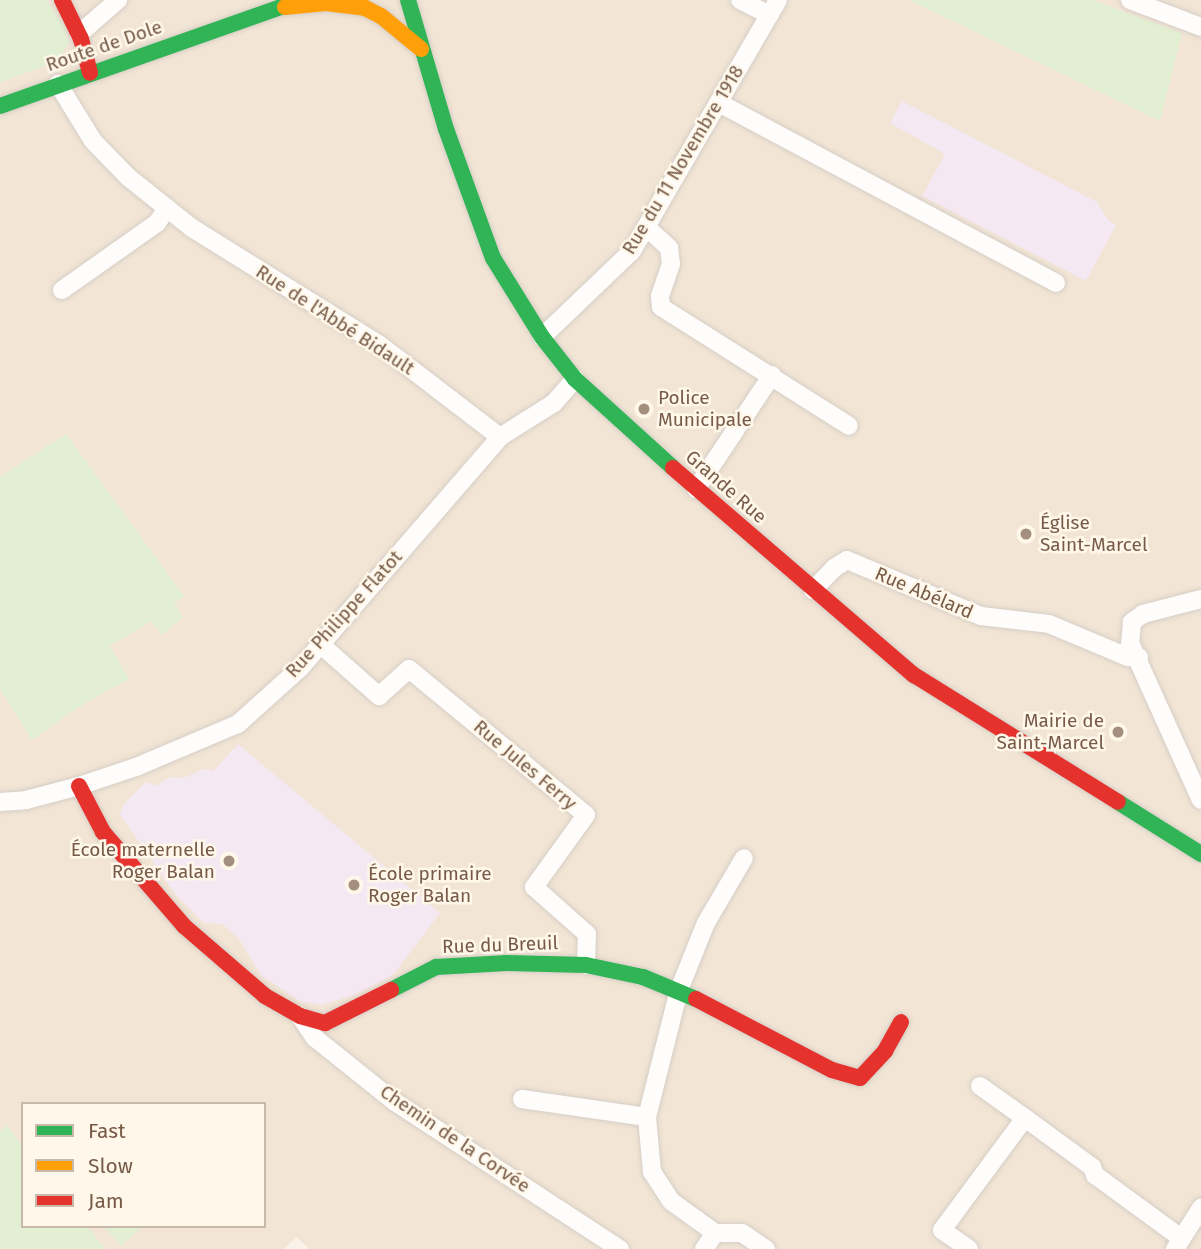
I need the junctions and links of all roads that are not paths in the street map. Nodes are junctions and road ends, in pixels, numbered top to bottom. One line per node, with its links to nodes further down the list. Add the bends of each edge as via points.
1 (62, 0): 10 (main road)
2 (118, 0): 10 (street)
3 (302, 0): 7 (main road, Route de Dole)
4 (408, 0): 11 (main road, Grande Rue)
5 (740, 0): 8 (street)
6 (1130, 0): 9 (street)
7 (280, 8): 11 (main road, via 326,3 365,8); 12 (main road, Route de Dole)
8 (773, 8): 14 (street, Rue du 11 Novembre 1918)
9 (1201, 27)
10 (79, 34): 12 (main road)
11 (422, 49): 20 (main road, Grande Rue, via 477,220 493,258)
12 (90, 72): 13 (main road, Route de Dole)
13 (58, 84): 15 (main road, Route de Dole); 16 (street, Rue de l'Abbé Bidault, via 93,141)
14 (719, 103): 17 (street, Rue du 11 Novembre 1918); 18 (street)
15 (0, 106)
16 (167, 208): 19 (street, via 157,223); 24 (street, Rue de l'Abbé Bidault, via 220,247 380,345)
17 (646, 227): 20 (street, Rue du 11 Novembre 1918, via 632,251); 21 (street, via 669,248 671,264 661,307)
18 (1056, 283)
19 (62, 290)
20 (542, 337): 22 (main road, Grande Rue)
21 (772, 375): 23 (street); 25 (street)
22 (575, 379): 24 (street, Rue Philippe Flatot, via 554,403); 25 (main road, Grande Rue)
23 (849, 426)
24 (500, 437): 28 (street, Rue Philippe Flatot)
25 (696, 489): 26 (main road, Grande Rue)
26 (813, 590): 29 (street, Rue Abélard, via 847,560 981,616 1049,624 1128,657); 33 (main road, Grande Rue, via 914,675)
27 (1201, 599): 29 (street, via 1143,614 1132,622 1130,643)
28 (320, 644): 30 (street, Rue Philippe Flatot, via 238,723); 35 (street, Rue Jules Ferry, via 379,696 409,669 586,815 534,887 587,934)
29 (1139, 657): 31 (street)
30 (79, 786): 32 (street, Rue Philippe Flatot); 37 (main road, Rue du Breuil, via 103,832 184,926 265,996)
31 (1201, 800)
32 (0, 802)
33 (1201, 853)
34 (744, 858): 36 (street, via 706,923)
35 (586, 965): 36 (main road, Rue du Breuil); 37 (main road, Rue du Breuil, via 436,967 325,1023)
36 (679, 990): 38 (main road, Rue du Breuil, via 786,1048 860,1078 885,1051); 41 (street)
37 (300, 1016): 46 (street, Chemin de la Corvée, via 315,1038 395,1102)
38 (901, 1022)
39 (980, 1086): 42 (street)
40 (522, 1100): 41 (street)
41 (647, 1117): 44 (street, via 652,1172 671,1201)
42 (1025, 1118): 45 (street, via 1092,1167 1095,1175); 49 (street, via 942,1230)
43 (1201, 1208): 45 (street)
44 (715, 1233): 47 (street); 48 (street, via 742,1233)
45 (1178, 1243)
46 (620, 1249)
47 (704, 1249)
48 (766, 1249)
49 (969, 1249)

